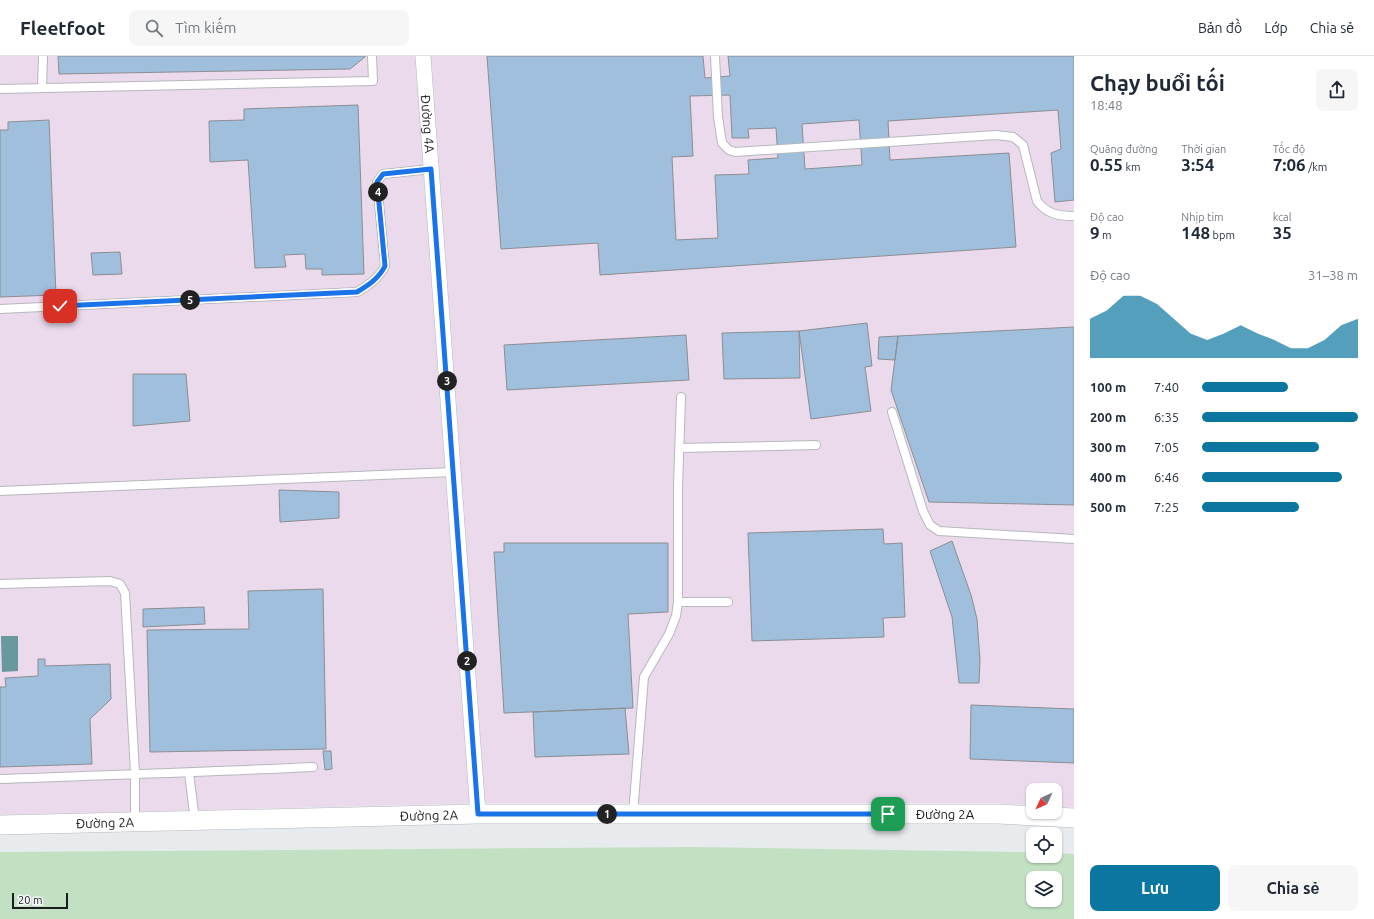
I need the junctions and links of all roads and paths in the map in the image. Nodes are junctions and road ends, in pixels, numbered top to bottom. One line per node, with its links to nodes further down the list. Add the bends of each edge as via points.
1 (43, 56): 5 (lane)
2 (372, 56): 5 (lane, via 373,80)
3 (423, 56): 7 (street, Đường 4A)
4 (715, 56): 8 (lane, via 718,117 722,143 729,150 735,152 996,135 1014,137 1023,145 1039,205 1048,212)
5 (42, 88): 6 (lane)
6 (0, 89)
7 (431, 169): 9 (lane, via 383,174 377,182 385,266 382,274 357,292); 14 (street, Đường 4A)
8 (1074, 216)
9 (0, 309)
10 (681, 397): 13 (lane)
11 (892, 412): 16 (lane, via 923,512 930,525 939,531 959,533)
12 (816, 445): 13 (lane)
13 (680, 448): 18 (lane)
14 (453, 472): 15 (lane); 24 (street, Đường 4A)
15 (0, 491)
16 (1074, 539)
17 (0, 584): 22 (lane, via 110,581 120,584 125,593)
18 (678, 602): 19 (lane); 25 (lane, via 669,634 644,677)
19 (728, 602)
20 (313, 767): 21 (lane)
21 (189, 773): 22 (lane); 27 (lane)
22 (135, 774): 23 (lane); 28 (lane)
23 (0, 779)
24 (478, 814): 25 (street, Đường 2A); 27 (street, Đường 2A)
25 (633, 814): 26 (street, Đường 2A, via 998,814)
26 (1074, 818)
27 (195, 820): 28 (street, Đường 2A)
28 (134, 822): 29 (street, Đường 2A)
29 (0, 825)

